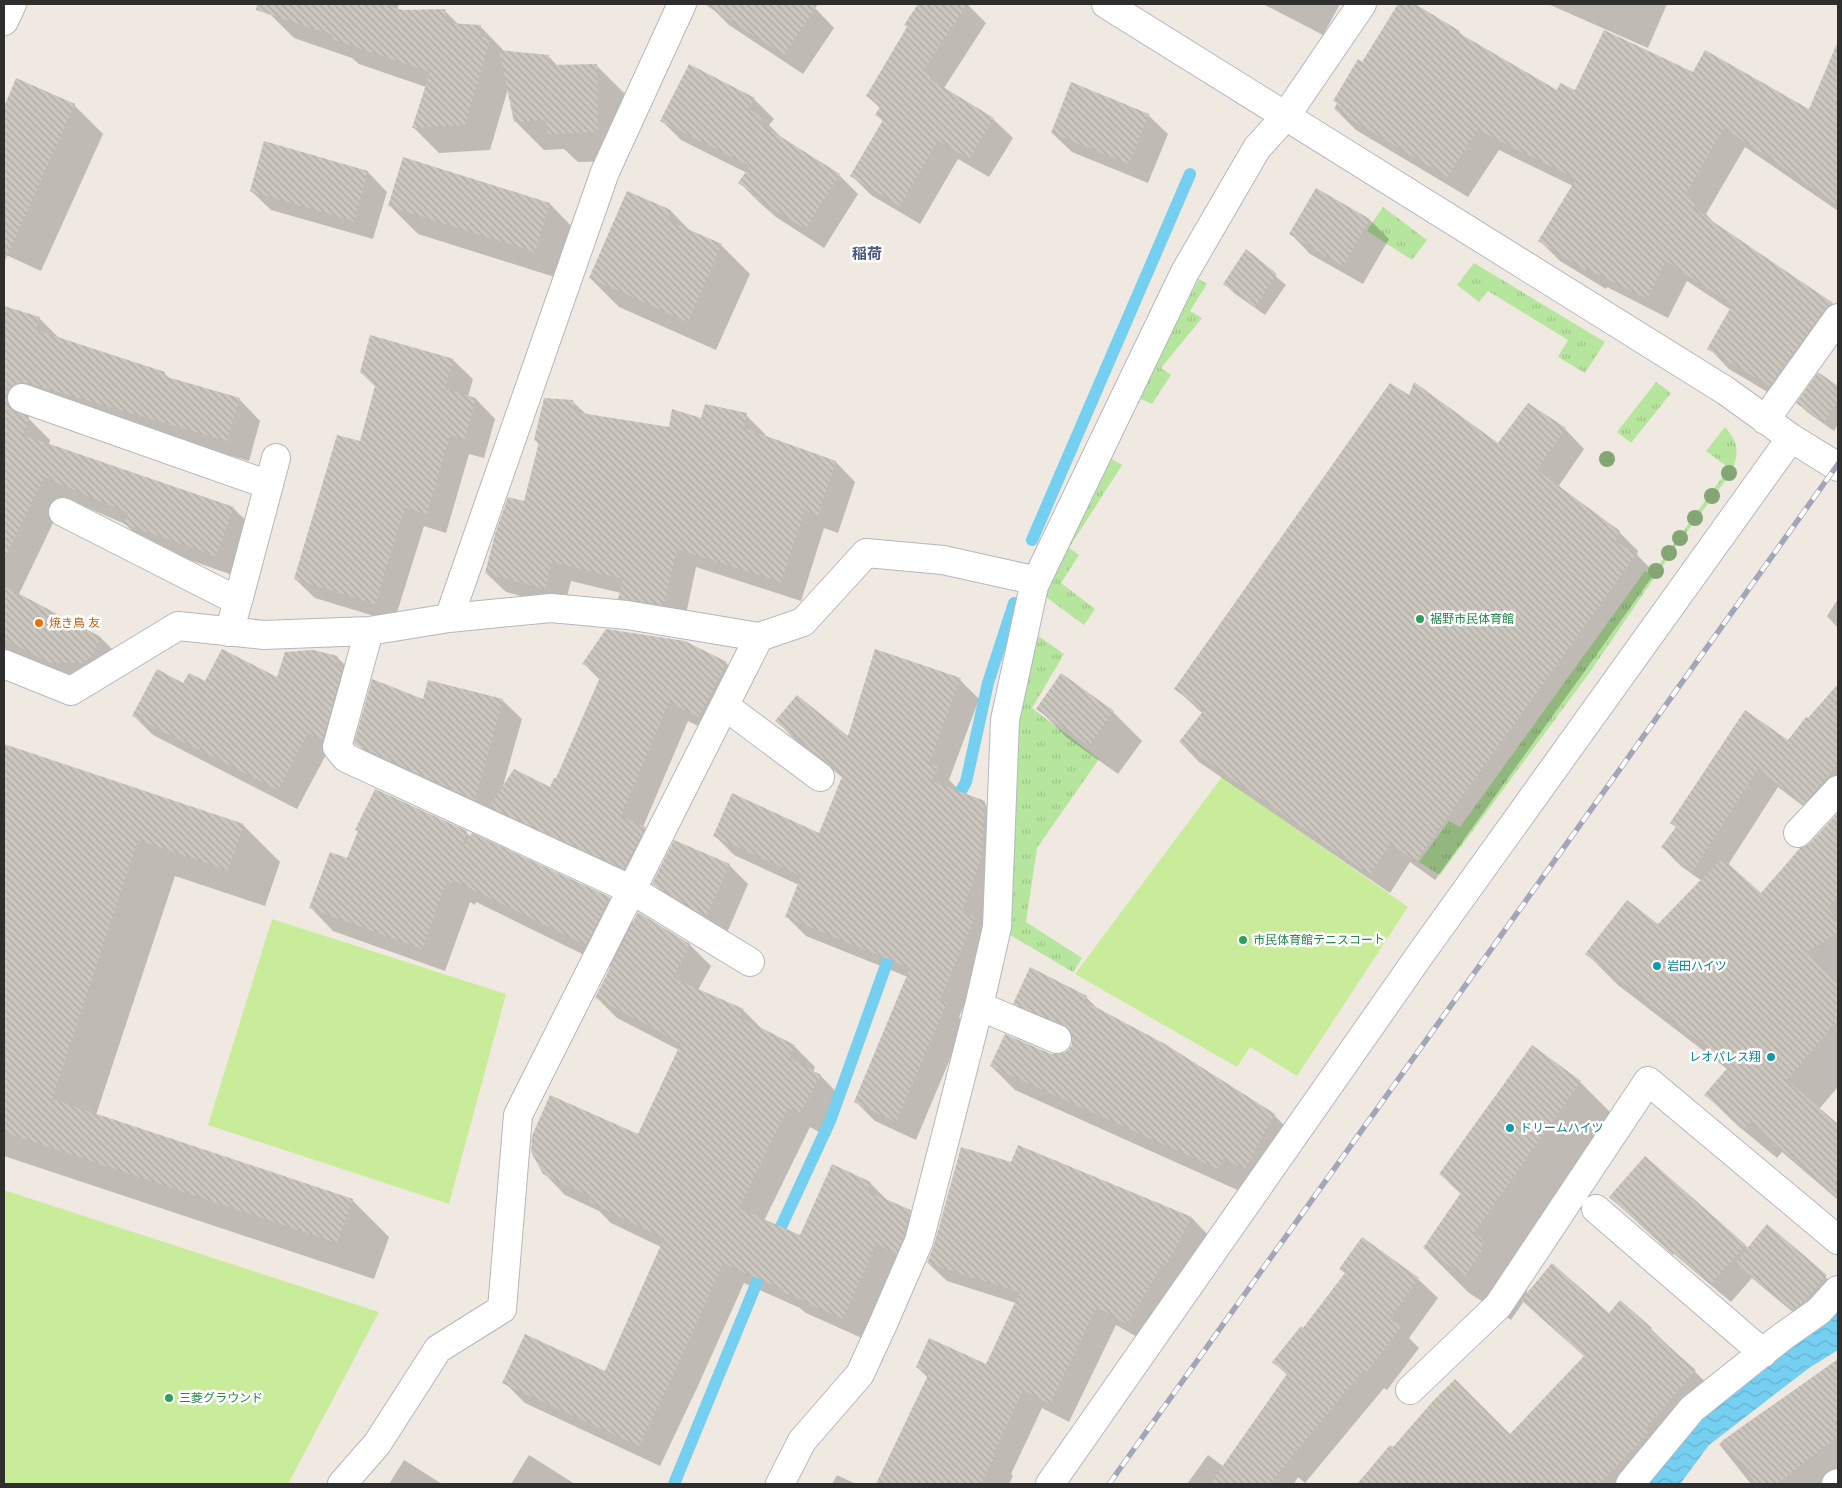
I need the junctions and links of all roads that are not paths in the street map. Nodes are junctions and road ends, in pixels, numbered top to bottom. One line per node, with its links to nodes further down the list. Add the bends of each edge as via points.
1 (12, 4): 5 (street)
2 (682, 4): 17 (street, via 605,172)
3 (1106, 4): 6 (street)
4 (1362, 4): 6 (street)
5 (4, 21)
6 (1285, 117): 9 (street, via 1726,391); 15 (street, via 1257,148 1185,272)
7 (1838, 318): 9 (street)
8 (22, 398): 13 (street)
9 (1765, 420): 10 (street)
10 (1791, 438): 12 (street); 37 (street, via 1428,944)
11 (276, 458): 13 (street)
12 (1838, 467)
13 (269, 485): 16 (street)
14 (63, 512): 16 (street)
15 (1034, 586): 20 (street, via 1024,578 944,560 866,553 803,622); 28 (street, via 1005,720 997,927)
16 (238, 601): 19 (street)
17 (449, 618): 18 (street); 20 (street, via 551,608 627,615)
18 (369, 630): 19 (street, via 264,635); 26 (street, via 337,747 346,758)
19 (229, 632): 21 (street, via 178,626 71,691)
20 (759, 637): 22 (street)
21 (4, 664)
22 (725, 706): 23 (street); 26 (street)
23 (820, 777)
24 (1838, 790): 25 (street)
25 (1798, 833)
26 (632, 890): 27 (street); 35 (street, via 518,1115 502,1309 438,1349 377,1444)
27 (750, 962)
28 (979, 1006): 29 (street); 36 (street, via 919,1242 860,1374 802,1441)
29 (1057, 1039)
30 (1596, 1209): 33 (street)
31 (1838, 1240): 34 (street, via 1648,1081 1498,1306)
32 (1838, 1290): 33 (street, via 1819,1311)
33 (1762, 1353): 38 (street, via 1692,1409)
34 (1410, 1390)
35 (342, 1484)
36 (780, 1484)
37 (1050, 1484)
38 (1630, 1484)

